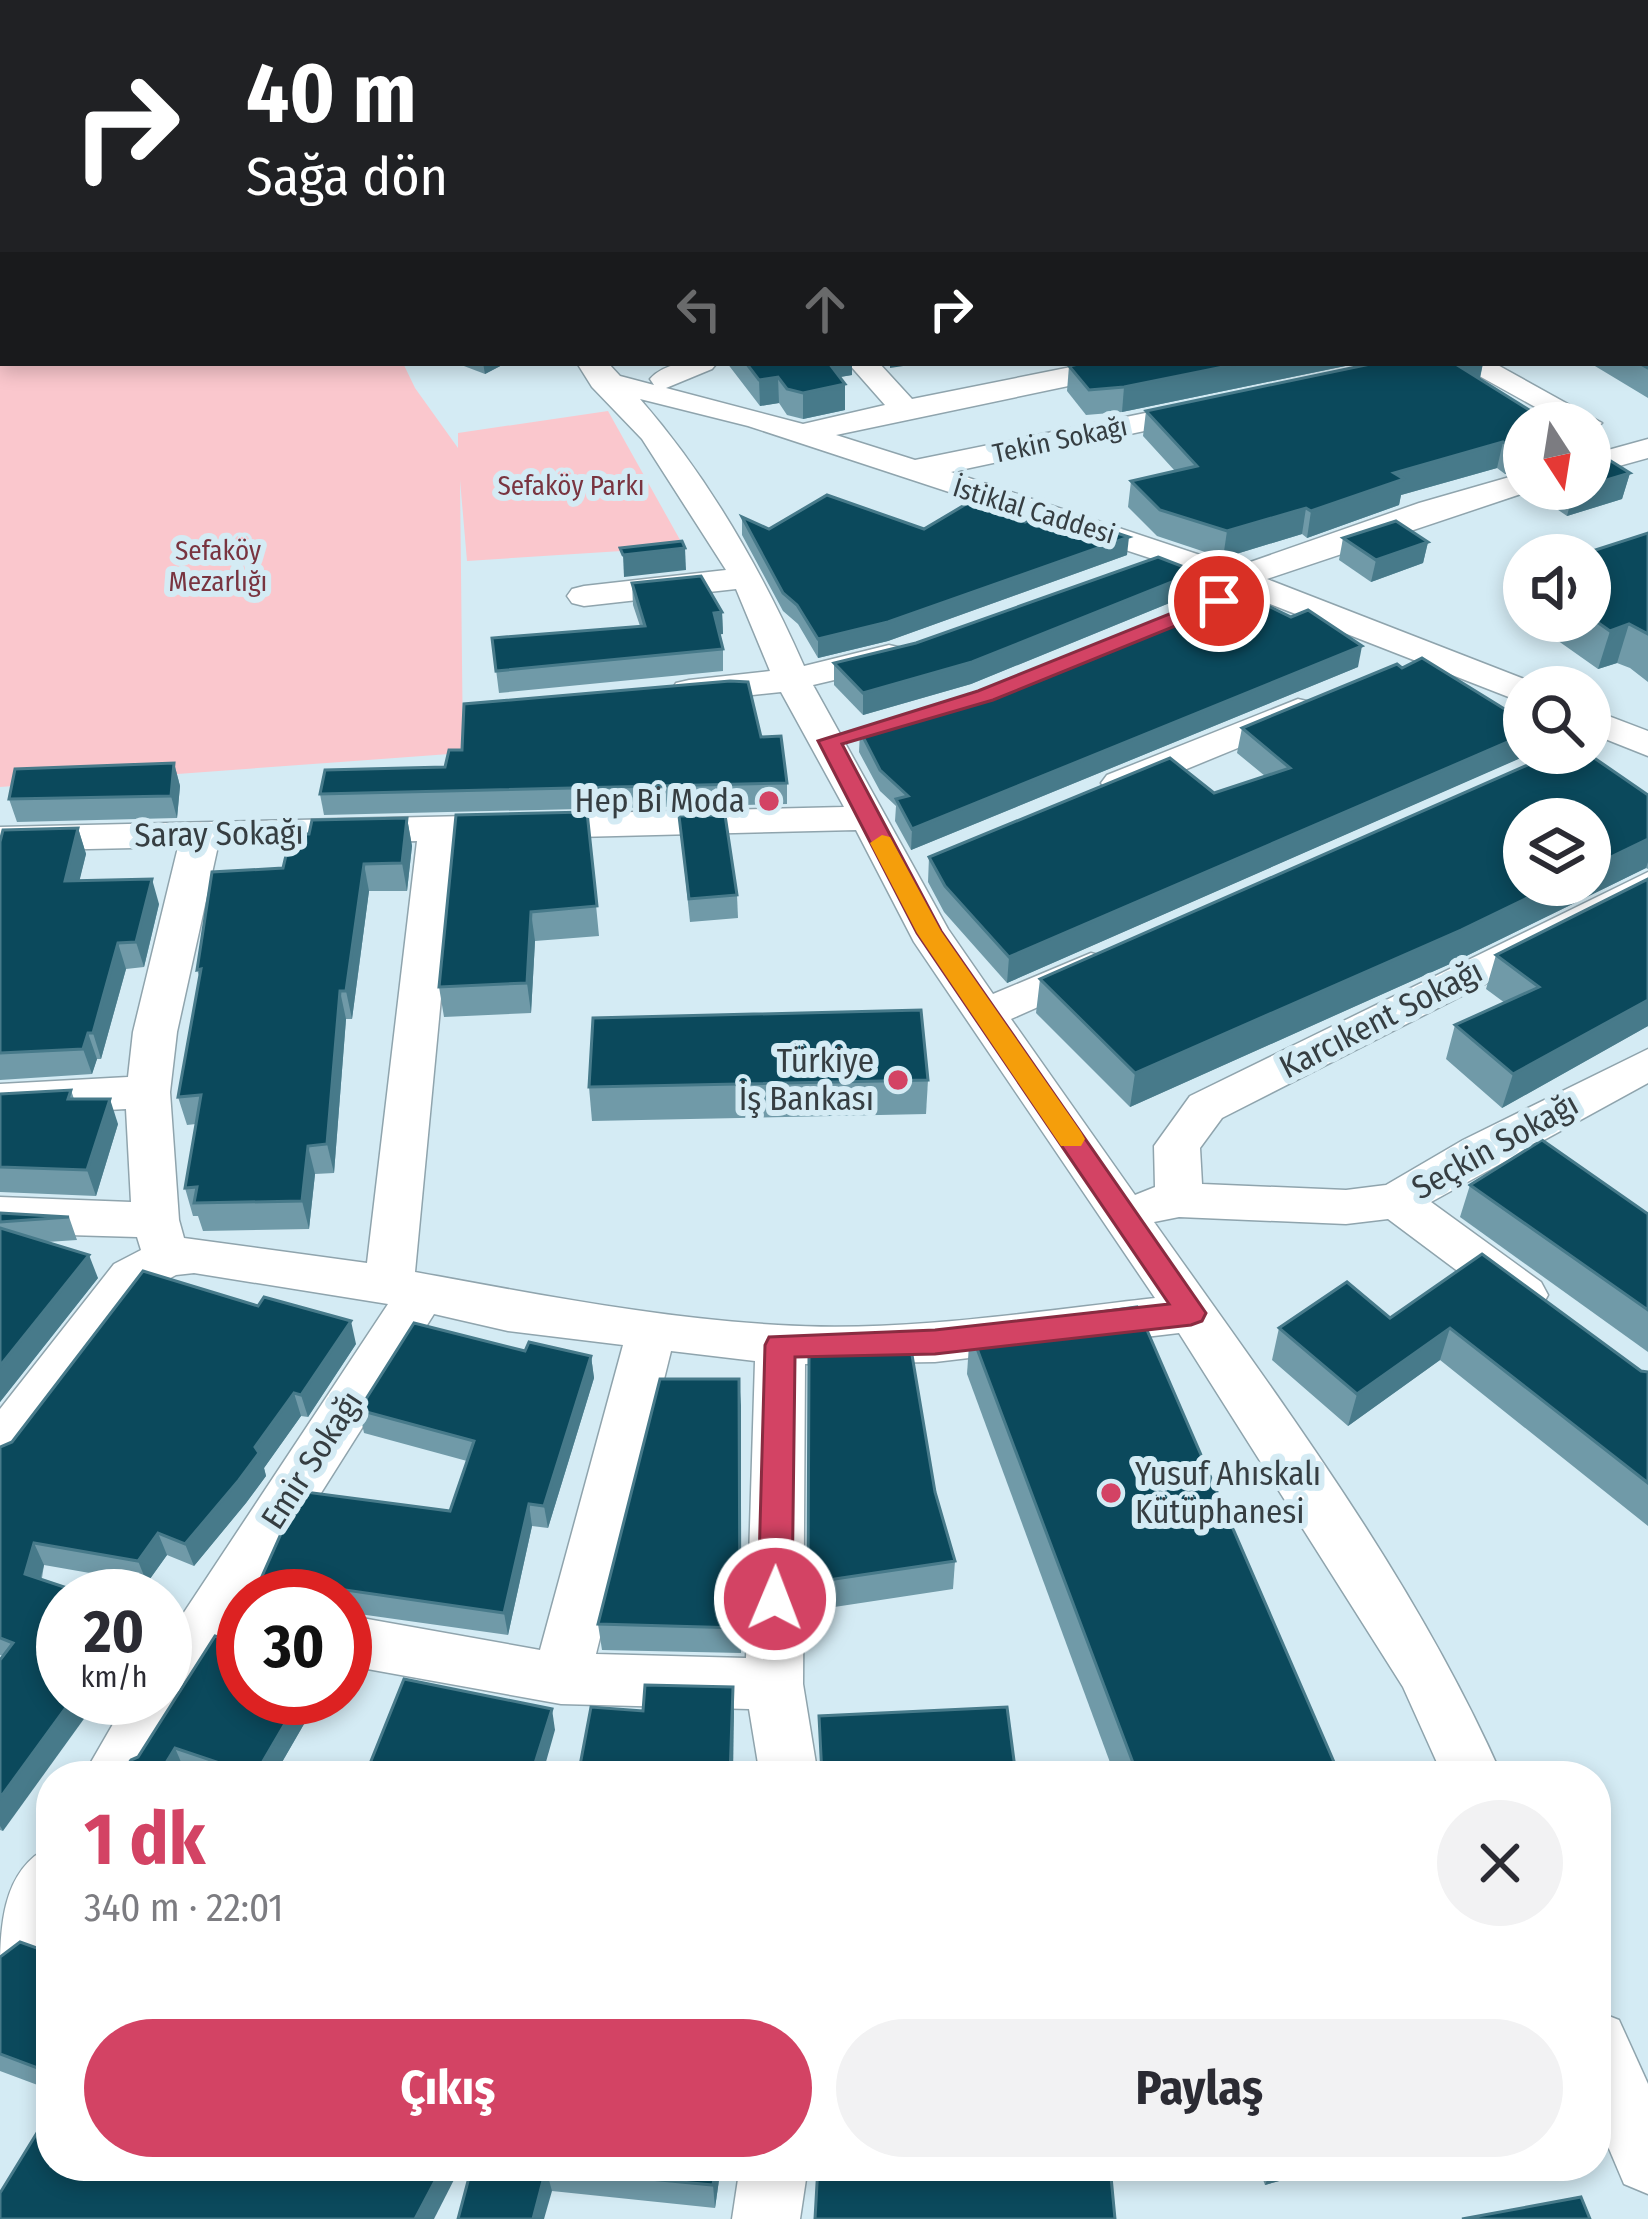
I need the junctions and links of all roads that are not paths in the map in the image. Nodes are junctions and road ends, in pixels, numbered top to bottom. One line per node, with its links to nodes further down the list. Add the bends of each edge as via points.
1 (695, 366): 7 (street)
2 (865, 366): 10 (street)
3 (1105, 366): 6 (street)
4 (1477, 366): 9 (street)
5 (608, 369): 7 (street); 11 (street, İstiklal Caddesi); 20 (street)
6 (1018, 374): 10 (street)
7 (665, 379): 11 (street)
8 (1243, 402): 16 (street, Tekin Sokağı)
9 (1546, 402)
10 (905, 409): 13 (street)
11 (759, 420): 13 (street, İstiklal Caddesi)
12 (1611, 434): 14 (street)
13 (797, 435): 16 (street, İstiklal Caddesi)
14 (1644, 449): 15 (street)
15 (1611, 459)
16 (907, 471): 18 (street, İstiklal Caddesi)
17 (1503, 489): 21 (street)
18 (1174, 555): 19 (street); 21 (street, İstiklal Caddesi)
19 (1130, 572)
20 (748, 578): 22 (street); 26 (street)
21 (1236, 588): 24 (street, İstiklal Caddesi)
22 (584, 596)
23 (921, 646): 26 (street)
24 (1433, 654): 25 (street); 27 (street, İstiklal Caddesi)
25 (1390, 672)
26 (792, 680): 28 (street); 31 (street)
27 (1503, 683)
28 (652, 694)
29 (1327, 698): 32 (street)
30 (874, 728): 31 (street)
31 (829, 741): 33 (street)
32 (1091, 796)
33 (869, 818): 34 (street, Saray Sokağı); 38 (street)
34 (438, 829): 35 (street, Saray Sokağı); 50 (street)
35 (201, 834): 36 (street, Saray Sokağı); 43 (street, via 154,1032)
36 (0, 839)
37 (941, 857): 38 (street)
38 (899, 875): 41 (street)
39 (1648, 884): 45 (street, Karcıkent Sokağı, via 1206,1107 1177,1146)
40 (1117, 956): 41 (street)
41 (985, 1014): 47 (street)
42 (1646, 1066): 46 (street, Seçkin Sokağı)
43 (148, 1092): 44 (street); 49 (street)
44 (0, 1100)
45 (1179, 1200): 46 (street, Seçkin Sokağı); 47 (street, Seçkin Sokağı)
46 (1396, 1202): 52 (street)
47 (1121, 1211): 51 (street)
48 (0, 1215): 49 (street)
49 (161, 1239): 50 (street, via 194,1256); 55 (street)
50 (405, 1288): 53 (street, via 508,1312); 56 (street, Emir Sokağı)
51 (1191, 1313): 54 (street, via 935,1342); 65 (street, via 1424,1670)
52 (1558, 1320)
53 (652, 1328): 54 (street); 60 (street)
54 (780, 1345): 61 (street)
55 (0, 1447)
56 (253, 1569)
57 (216, 1631): 59 (street, Emir Sokağı)
58 (372, 1645): 60 (street)
59 (192, 1659)
60 (561, 1679): 61 (street)
61 (774, 1684): 64 (street)
62 (143, 1725): 63 (street)
63 (121, 1761)
64 (787, 1761)
65 (1466, 1761)
66 (1611, 2071): 67 (street)
67 (1643, 2132)
68 (772, 2181): 69 (street)
69 (766, 2219)

